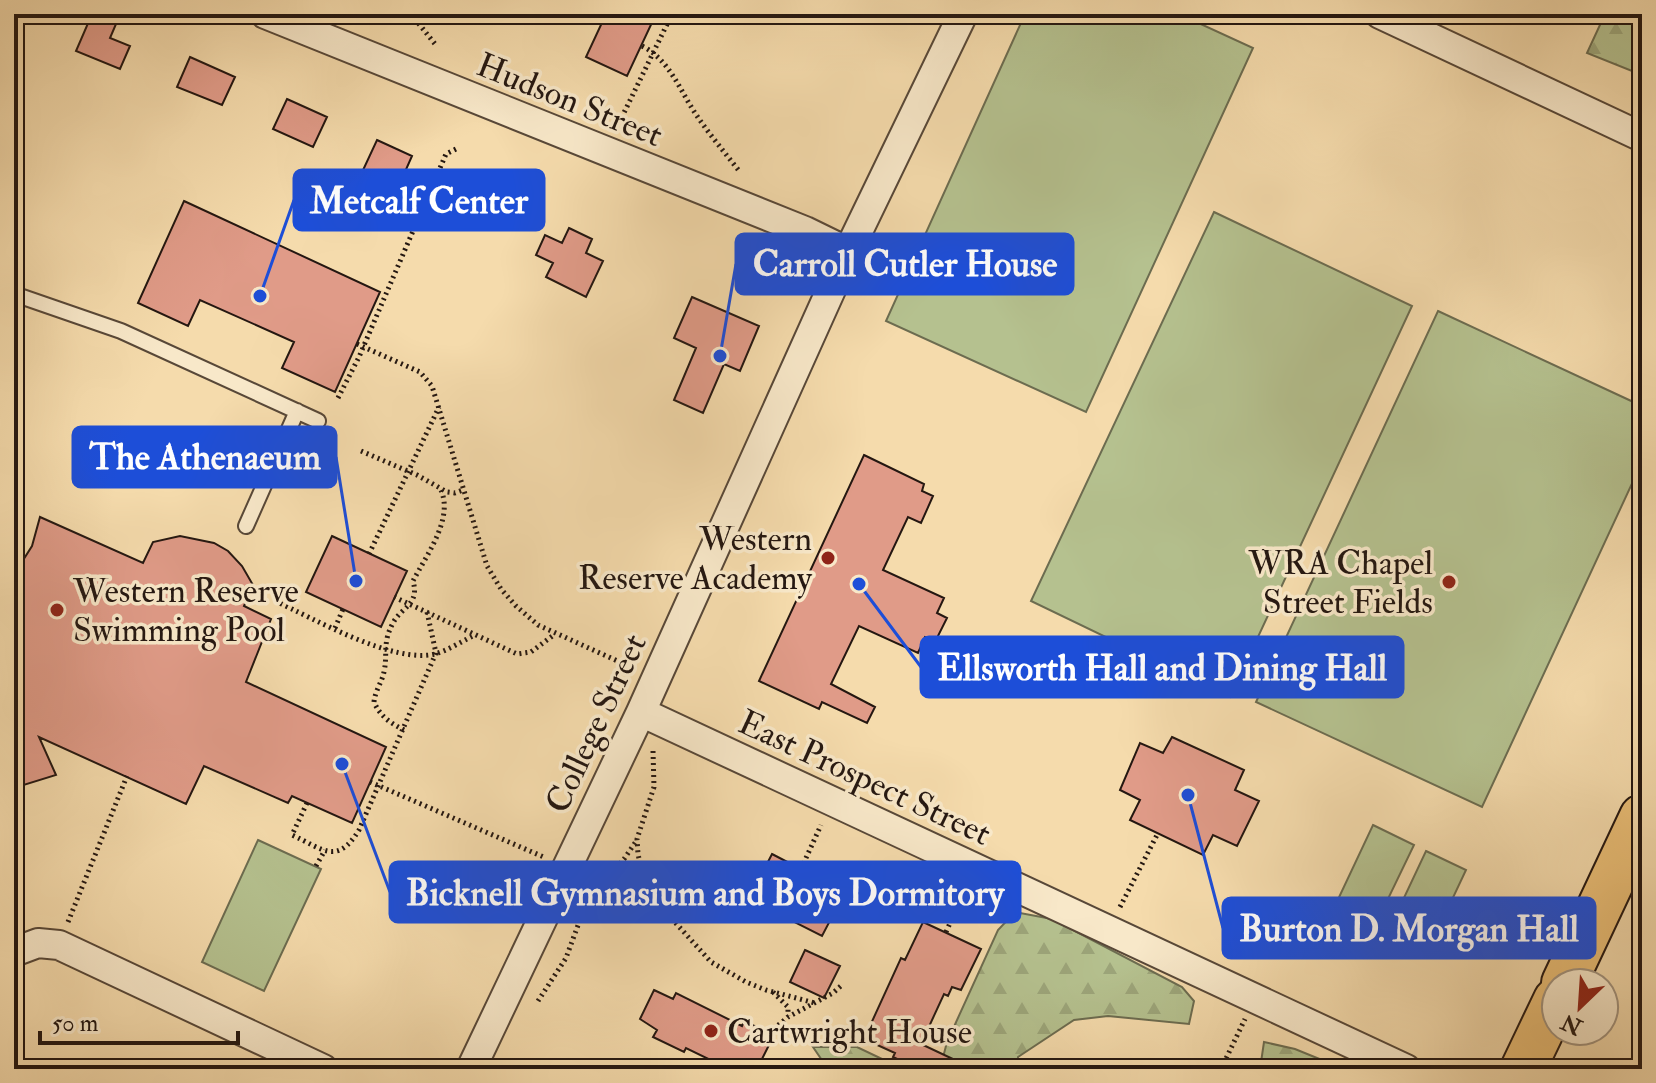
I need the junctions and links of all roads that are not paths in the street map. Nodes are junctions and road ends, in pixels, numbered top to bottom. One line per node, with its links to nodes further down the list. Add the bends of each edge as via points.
1 (265, 14): 5 (street, Hudson Street)
2 (963, 14): 5 (street, College Street)
3 (1380, 14): 4 (street)
4 (1642, 137)
5 (848, 252): 10 (street, College Street, via 657,678)
6 (14, 294): 7 (lane, via 121,331)
7 (297, 411): 8 (lane); 9 (lane)
8 (318, 421)
9 (246, 526)
10 (653, 718): 16 (street, College Street, via 567,867); 17 (street, East Prospect Street)
11 (1642, 817): 13 (main road)
12 (14, 952): 15 (street, via 38,943 59,945)
13 (1572, 967)
14 (1540, 1033): 18 (main road)
15 (323, 1069)
16 (471, 1069)
17 (1406, 1069)
18 (1523, 1069)

